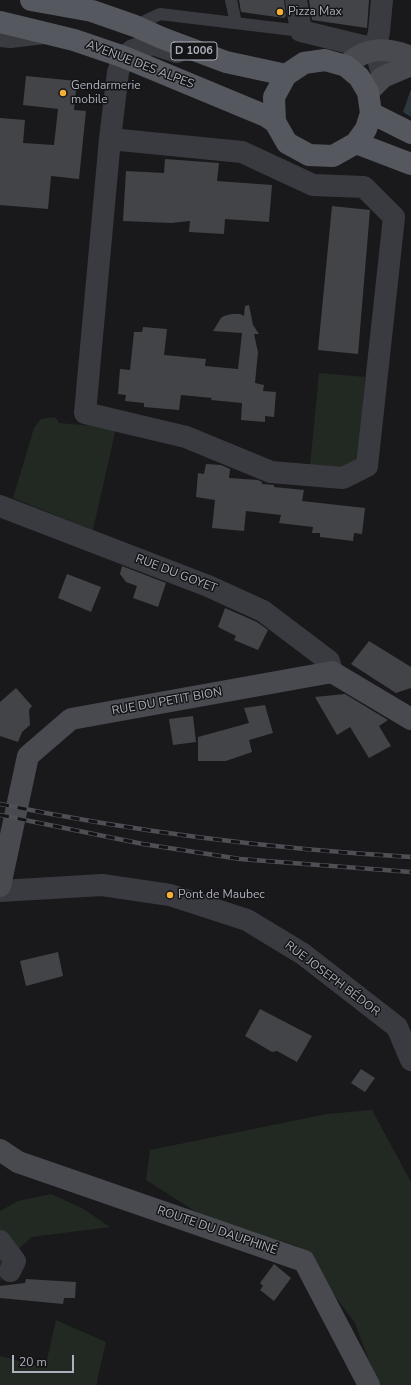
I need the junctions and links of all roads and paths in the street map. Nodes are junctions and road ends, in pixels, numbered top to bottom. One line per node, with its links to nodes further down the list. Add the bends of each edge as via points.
1 (31, 0): 7 (main road, D 1006, via 92,11)
2 (232, 0): 6 (lane)
3 (296, 0): 8 (street)
4 (382, 0): 11 (street)
5 (0, 22): 9 (main road, AVENUE DES ALPES / D 1006)
6 (236, 23): 7 (lane, via 160,14); 8 (lane)
7 (134, 26): 12 (main road, D 1006)
8 (300, 31): 11 (street)
9 (45, 32): 10 (street); 13 (main road, AVENUE DES ALPES / D 1006)
10 (0, 36)
11 (375, 49): 14 (street); 16 (street, via 359,55); 18 (street)
12 (205, 55): 13 (street, via 187,55 153,44); 17 (main road, D 1006)
13 (124, 56): 20 (main road, AVENUE DES ALPES / D 1006); 22 (street, via 118,72)
14 (411, 57)
15 (411, 64): 18 (street)
16 (346, 66): 17 (main road, via 325,60 304,63); 19 (main road, via 359,77)
17 (286, 75): 20 (main road, via 274,97)
18 (383, 77): 19 (street)
19 (369, 102): 21 (main road); 23 (main road, via 366,129)
20 (275, 122): 23 (main road, via 287,143 308,155 333,156)
21 (411, 133)
22 (110, 139): 22 (street, via 242,152 313,185 364,188 394,217 368,466 343,478 271,472 186,437 85,413)
23 (356, 143): 24 (main road)
24 (411, 164)
25 (0, 506): 26 (street, RUE DU GOYET, via 208,586 263,611 329,661)
26 (332, 672): 27 (street); 28 (street, RUE DU PETIT BION, via 71,719 28,756)
27 (411, 719)
28 (0, 886)
29 (0, 891): 30 (street, RUE JOSEPH BÉDOR, via 102,885 170,895 247,920 303,954 397,1028)
30 (411, 1060)
31 (0, 1150): 34 (street, ROUTE DU DAUPHINÉ, via 18,1162 304,1261)
32 (0, 1241): 33 (street, via 15,1261)
33 (10, 1271)
34 (369, 1385)

